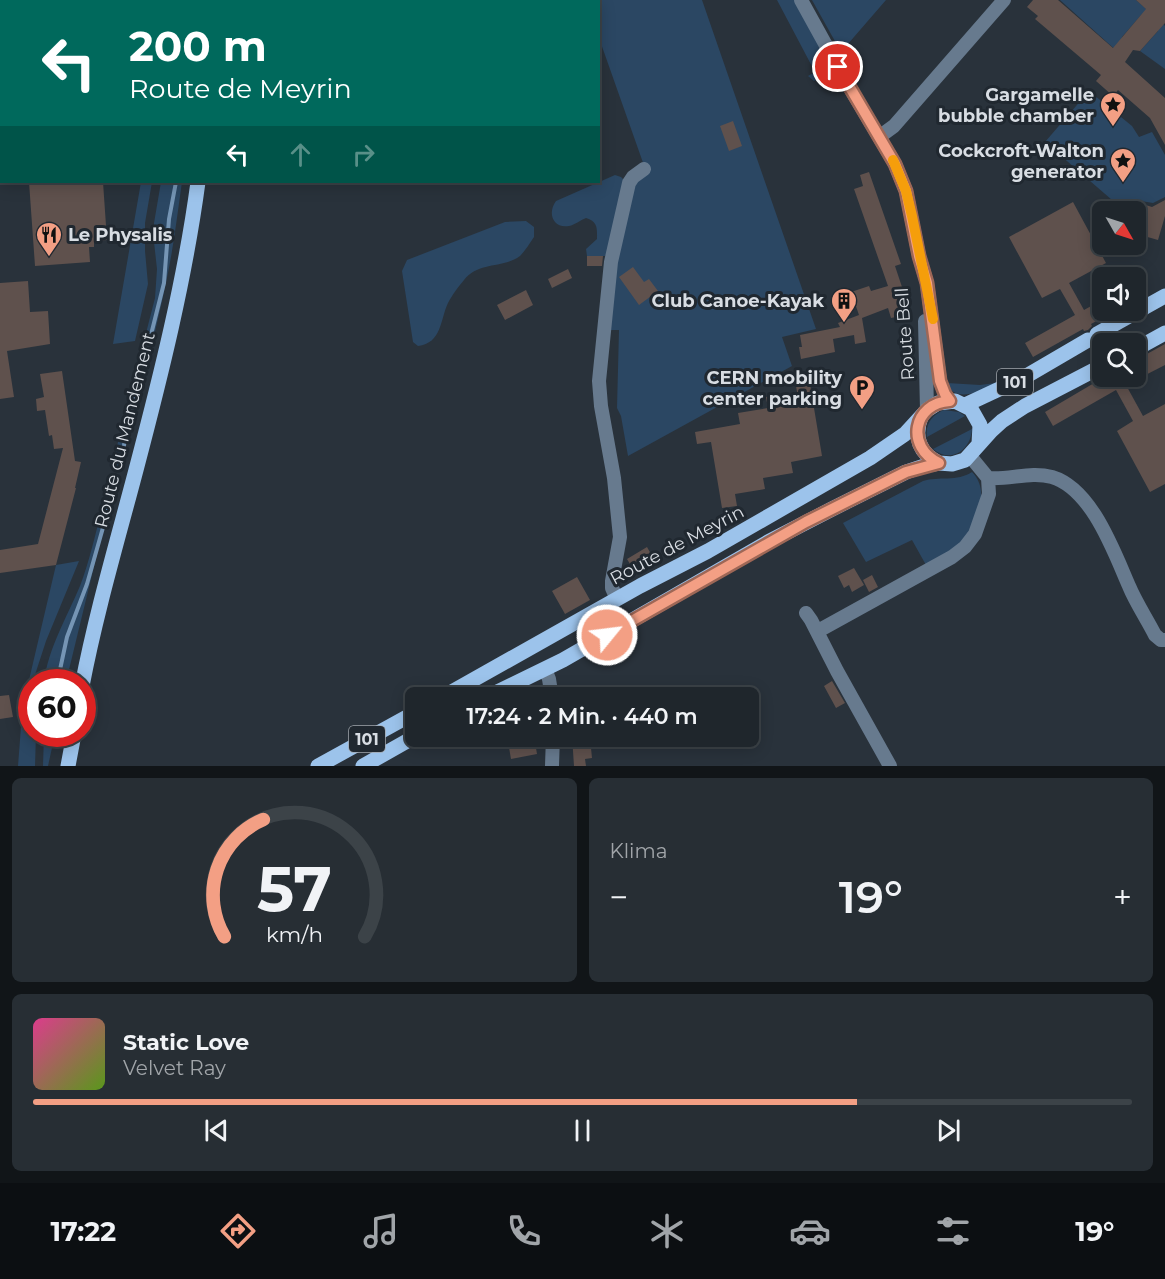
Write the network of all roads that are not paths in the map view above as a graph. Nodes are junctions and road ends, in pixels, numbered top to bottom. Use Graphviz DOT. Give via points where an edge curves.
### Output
graph roads {
  1 [pos="801,0"];
  2 [pos="1004,0"];
  3 [pos="879,136"];
  4 [pos="645,169"];
  5 [pos="198,183"];
  6 [pos="919,256"];
  7 [pos="1165,296"];
  8 [pos="1165,333"];
  9 [pos="1146,343"];
  10 [pos="1092,371"];
  11 [pos="957,403"];
  12 [pos="925,412"];
  13 [pos="974,450"];
  14 [pos="939,463"];
  15 [pos="988,478"];
  16 [pos="617,599"];
  17 [pos="806,613"];
  18 [pos="818,631"];
  19 [pos="1165,640"];
  20 [pos="86,669"];
  21 [pos="545,669"];
  22 [pos="461,687"];
  23 [pos="508,687"];
  24 [pos="550,687"];
  25 [pos="405,718"];
  26 [pos="405,742"];
  27 [pos="72,747"];
  28 [pos="553,747"];
  29 [pos="69,765"];
  30 [pos="318,766"];
  31 [pos="363,766"];
  32 [pos="552,766"];
  33 [pos="890,766"];
  1 -- 3 [label="street, Route Bell"];
  2 -- 3 [label="street" via="894,126"];
  3 -- 6 [label="street, Route Bell" via="906,191"];
  4 -- 16 [label="street" via="629,183 614,250 599,381 620,537 612,581"];
  5 -- 20 [label="main road, Route du Mandement" via="174,317"];
  6 -- 11 [label="street, Route Bell" via="932,308 940,381 945,394"];
  6 -- 12 [label="street, Route Bell" via="926,341"];
  7 -- 11 [label="main road, Route de Meyrin / 101" via="1023,378"];
  8 -- 9 [label="main road"];
  10 -- 13 [label="main road, 101" via="1002,421"];
  11 -- 12 [label="main road, Route de Meyrin / 101" via="938,403"];
  11 -- 13 [label="main road" via="978,420 981,432"];
  12 -- 14 [label="main road" via="918,426 920,444"];
  12 -- 16 [label="main road, Route de Meyrin / 101" via="905,434 870,458"];
  13 -- 14 [label="main road" via="959,463"];
  13 -- 15 [label="street"];
  14 -- 21 [label="main road" via="906,472 806,522"];
  15 -- 18 [label="street" via="988,494 979,525 960,552"];
  15 -- 19 [label="street" via="1041,474 1058,479 1078,493 1125,573 1155,635"];
  16 -- 22 [label="main road, Route de Meyrin / 101"];
  17 -- 18 [label="street"];
  18 -- 33 [label="street"];
  21 -- 23 [label="main road"];
  21 -- 24 [label="street"];
  25 -- 30 [label="main road, 101"];
  26 -- 31 [label="main road, 101"];
  27 -- 29 [label="main road"];
  28 -- 32 [label="street"];
}
